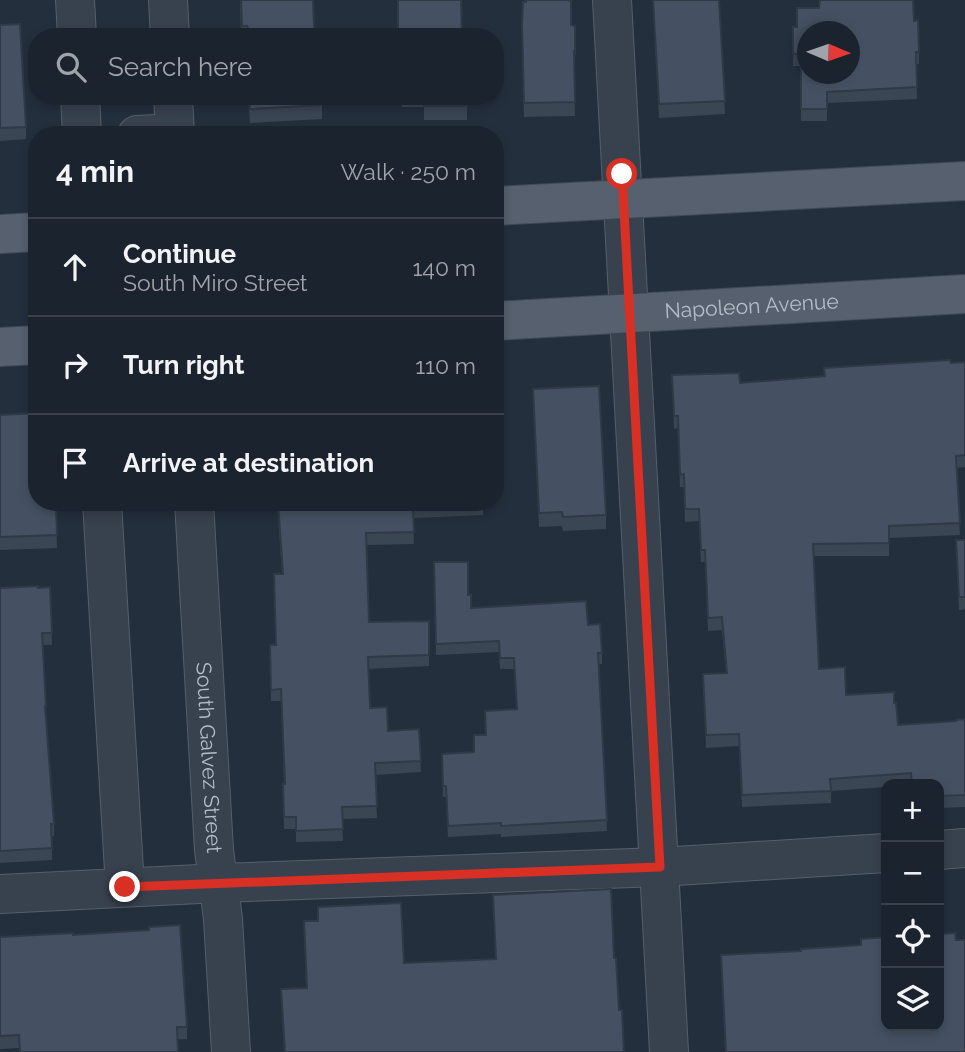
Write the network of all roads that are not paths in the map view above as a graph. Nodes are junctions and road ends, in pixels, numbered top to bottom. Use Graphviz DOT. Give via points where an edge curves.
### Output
graph roads {
  1 [pos="75,0"];
  2 [pos="168,0"];
  3 [pos="612,0"];
  4 [pos="77,28"];
  5 [pos="170,28"];
  6 [pos="80,105"];
  7 [pos="82,126"];
  8 [pos="965,181"];
  9 [pos="623,200"];
  10 [pos="504,206"];
  11 [pos="28,232"];
  12 [pos="0,233"];
  13 [pos="965,294"];
  14 [pos="630,313"];
  15 [pos="504,320"];
  16 [pos="28,345"];
  17 [pos="0,347"];
  18 [pos="103,511"];
  19 [pos="195,511"];
  20 [pos="965,848"];
  21 [pos="944,850"];
  22 [pos="881,853"];
  23 [pos="660,867"];
  24 [pos="219,883"];
  25 [pos="125,887"];
  26 [pos="0,894"];
  27 [pos="231,1052"];
  28 [pos="669,1052"];
  1 -- 4 [label="street"];
  2 -- 5 [label="street"];
  3 -- 9 [label="street"];
  6 -- 7 [label="street"];
  8 -- 9 [label="main road"];
  9 -- 10 [label="main road"];
  9 -- 14 [label="street"];
  11 -- 12 [label="main road"];
  13 -- 14 [label="main road, Napoleon Avenue"];
  14 -- 15 [label="main road, Napoleon Avenue"];
  14 -- 23 [label="street"];
  16 -- 17 [label="main road"];
  18 -- 25 [label="street"];
  19 -- 24 [label="street, South Galvez Street"];
  20 -- 21 [label="street"];
  22 -- 23 [label="street"];
  23 -- 24 [label="street"];
  23 -- 28 [label="street"];
  24 -- 25 [label="street"];
  24 -- 27 [label="street, South Galvez Street"];
  25 -- 26 [label="street"];
}
